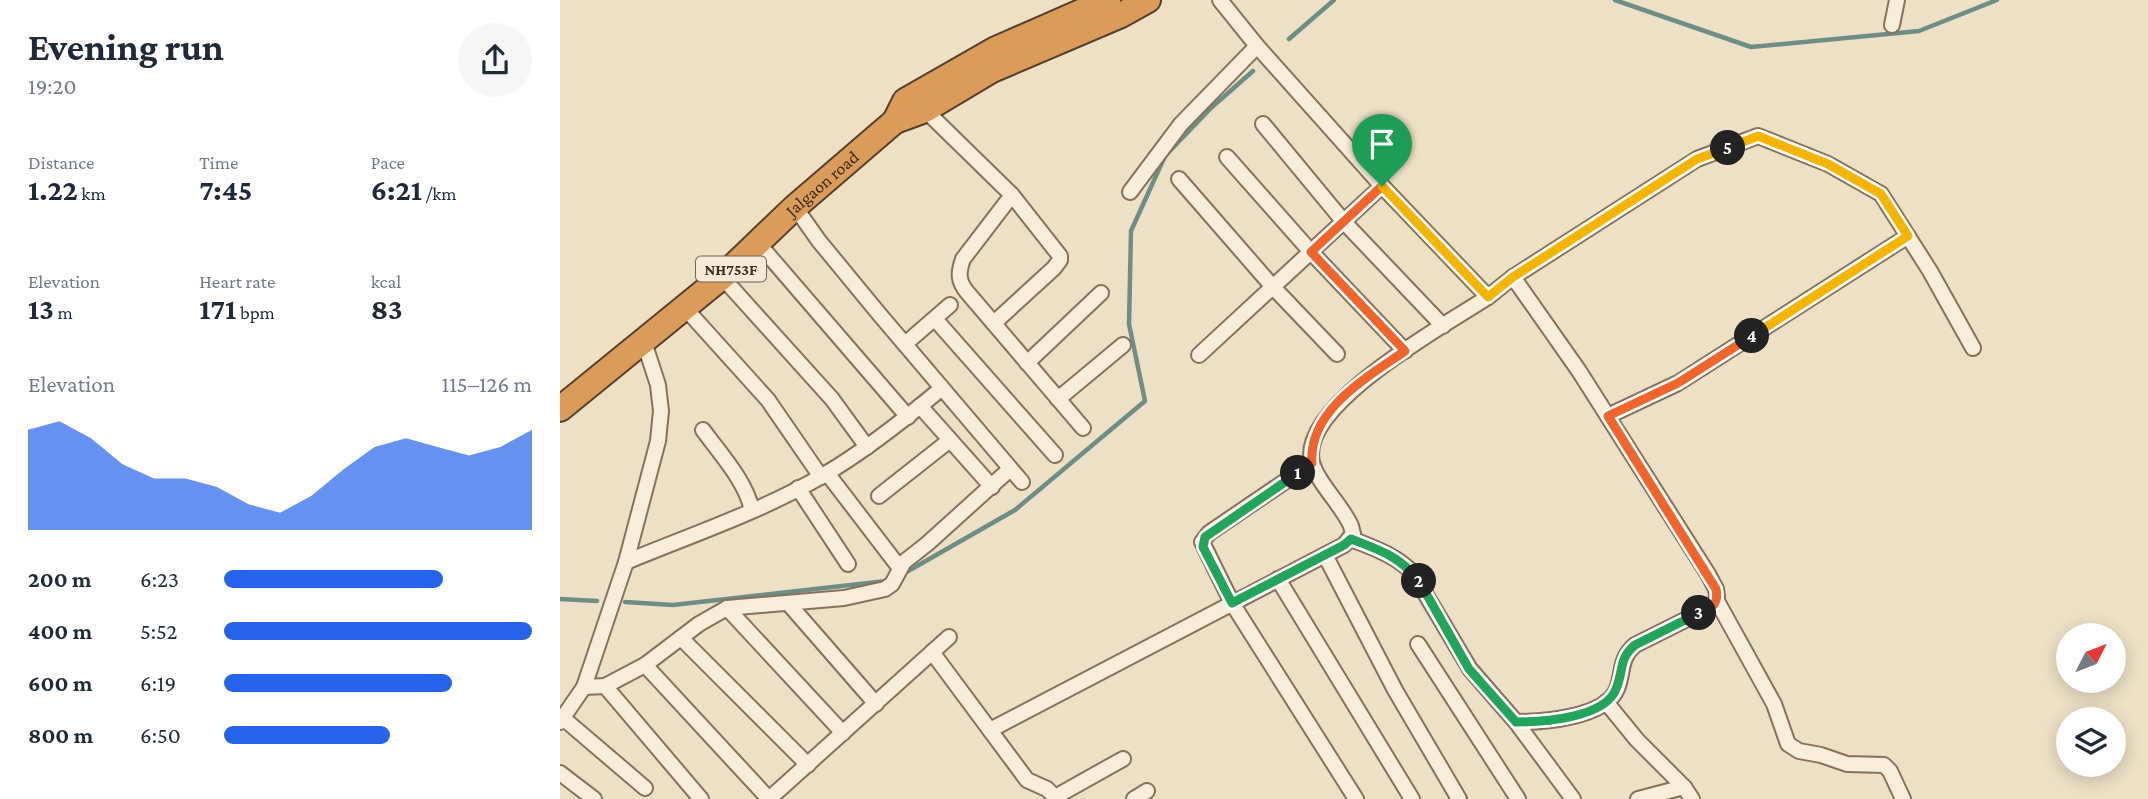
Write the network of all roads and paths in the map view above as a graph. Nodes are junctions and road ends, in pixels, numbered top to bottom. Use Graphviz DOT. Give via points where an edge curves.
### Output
graph roads {
  1 [pos="1148,0"];
  2 [pos="1220,0"];
  3 [pos="1897,0"];
  4 [pos="1110,4"];
  5 [pos="1892,25"];
  6 [pos="1257,46"];
  7 [pos="925,110"];
  8 [pos="895,121"];
  9 [pos="1263,124"];
  10 [pos="1227,157"];
  11 [pos="1179,179"];
  12 [pos="1382,186"];
  13 [pos="1129,192"];
  14 [pos="1012,195"];
  15 [pos="795,207"];
  16 [pos="1344,222"];
  17 [pos="1908,236"];
  18 [pos="758,243"];
  19 [pos="1311,252"];
  20 [pos="722,277"];
  21 [pos="1513,277"];
  22 [pos="1273,287"];
  23 [pos="1101,293"];
  24 [pos="1488,297"];
  25 [pos="950,305"];
  26 [pos="685,308"];
  27 [pos="935,319"];
  28 [pos="994,323"];
  29 [pos="1443,326"];
  30 [pos="645,342"];
  31 [pos="905,344"];
  32 [pos="1123,345"];
  33 [pos="1973,348"];
  34 [pos="1405,351"];
  35 [pos="1337,354"];
  36 [pos="1199,355"];
  37 [pos="1027,363"];
  38 [pos="942,388"];
  39 [pos="1058,399"];
  40 [pos="920,406"];
  41 [pos="560,409"];
  42 [pos="1608,416"];
  43 [pos="908,417"];
  44 [pos="1083,428"];
  45 [pos="703,430"];
  46 [pos="950,440"];
  47 [pos="867,447"];
  48 [pos="1055,455"];
  49 [pos="1312,463"];
  50 [pos="1010,469"];
  51 [pos="824,475"];
  52 [pos="1022,482"];
  53 [pos="992,487"];
  54 [pos="798,488"];
  55 [pos="879,496"];
  56 [pos="752,510"];
  57 [pos="1351,539"];
  58 [pos="1325,555"];
  59 [pos="626,562"];
  60 [pos="848,564"];
  61 [pos="899,567"];
  62 [pos="1278,579"];
  63 [pos="1717,601"];
  64 [pos="789,603"];
  65 [pos="1232,603"];
  66 [pos="727,608"];
  67 [pos="949,637"];
  68 [pos="681,638"];
  69 [pos="1418,644"];
  70 [pos="932,652"];
  71 [pos="645,665"];
  72 [pos="605,686"];
  73 [pos="584,687"];
  74 [pos="1606,702"];
  75 [pos="876,704"];
  76 [pos="562,720"];
  77 [pos="1516,722"];
  78 [pos="990,730"];
  79 [pos="843,733"];
  80 [pos="1123,759"];
  81 [pos="808,765"];
  82 [pos="560,773"];
  83 [pos="645,788"];
  84 [pos="1147,791"];
  85 [pos="1688,793"];
  86 [pos="1056,798"];
  87 [pos="594,799"];
  88 [pos="701,799"];
  89 [pos="769,799"];
  90 [pos="1134,799"];
  91 [pos="1356,799"];
  92 [pos="1412,799"];
  93 [pos="1459,799"];
  94 [pos="1518,799"];
  95 [pos="1573,799"];
  96 [pos="1639,799"];
  97 [pos="1903,799"];
  1 -- 4 [label="highway, NH753F"];
  2 -- 6 [label="street"];
  3 -- 5 [label="street"];
  4 -- 7 [label="highway, NH753F"];
  4 -- 8 [label="highway, Jalgaon road / NH753F" via="996,49 905,101"];
  6 -- 12 [label="street"];
  6 -- 13 [label="street" via="1181,124"];
  7 -- 8 [label="highway, NH753F"];
  7 -- 14 [label="street"];
  8 -- 15 [label="highway, Jalgaon road / NH753F"];
  9 -- 16 [label="street"];
  10 -- 19 [label="street"];
  11 -- 22 [label="street"];
  12 -- 16 [label="street"];
  12 -- 24 [label="street"];
  14 -- 28 [label="street" via="958,270 963,286"];
  14 -- 28 [label="street" via="1059,252 1060,260"];
  15 -- 18 [label="highway, Jalgaon road / NH753F"];
  15 -- 31 [label="street"];
  16 -- 19 [label="street"];
  16 -- 29 [label="street"];
  17 -- 21 [label="street" via="1881,194 1828,164 1758,136 1697,159"];
  17 -- 33 [label="street"];
  17 -- 42 [label="street" via="1678,383"];
  18 -- 20 [label="highway, Jalgaon road / NH753F"];
  18 -- 43 [label="street"];
  19 -- 22 [label="street"];
  19 -- 34 [label="street"];
  20 -- 26 [label="highway, Jalgaon road / NH753F"];
  20 -- 47 [label="street" via="832,399"];
  21 -- 24 [label="street"];
  21 -- 42 [label="street"];
  22 -- 35 [label="street"];
  22 -- 36 [label="street"];
  23 -- 37 [label="street"];
  24 -- 29 [label="street"];
  25 -- 27 [label="street"];
  26 -- 30 [label="highway, Jalgaon road / NH753F"];
  26 -- 51 [label="street" via="768,400"];
  27 -- 31 [label="street"];
  27 -- 48 [label="street"];
  28 -- 37 [label="street"];
  29 -- 34 [label="street"];
  30 -- 41 [label="highway, Jalgaon road / NH753F"];
  30 -- 59 [label="street" via="658,385 660,427"];
  31 -- 38 [label="street"];
  32 -- 39 [label="street"];
  34 -- 49 [label="street" via="1352,389 1331,411 1315,439"];
  37 -- 39 [label="street"];
  38 -- 40 [label="street"];
  38 -- 50 [label="street"];
  39 -- 44 [label="street"];
  40 -- 43 [label="street"];
  40 -- 46 [label="street"];
  42 -- 63 [label="street" via="1708,574"];
  43 -- 47 [label="street"];
  45 -- 56 [label="street" via="741,483"];
  46 -- 53 [label="street"];
  46 -- 55 [label="street"];
  47 -- 51 [label="street"];
  49 -- 57 [label="street" via="1349,520"];
  49 -- 65 [label="street" via="1205,537 1203,547"];
  50 -- 52 [label="street"];
  50 -- 53 [label="street"];
  51 -- 54 [label="street"];
  51 -- 61 [label="street"];
  53 -- 61 [label="street"];
  54 -- 56 [label="street"];
  54 -- 60 [label="street"];
  56 -- 59 [label="street"];
  57 -- 58 [label="street"];
  57 -- 77 [label="street" via="1402,561 1413,573 1469,669"];
  58 -- 62 [label="street"];
  58 -- 93 [label="street" via="1395,690"];
  59 -- 73 [label="street"];
  61 -- 64 [label="street" via="892,584 876,592"];
  62 -- 65 [label="street"];
  62 -- 92 [label="street"];
  63 -- 74 [label="street" via="1628,651 1617,688"];
  63 -- 97 [label="street" via="1774,704 1788,744 1847,764 1884,765"];
  64 -- 66 [label="street"];
  64 -- 75 [label="street"];
  65 -- 78 [label="street"];
  65 -- 91 [label="street"];
  66 -- 68 [label="street"];
  66 -- 79 [label="street"];
  67 -- 70 [label="street"];
  68 -- 71 [label="street"];
  68 -- 81 [label="street"];
  69 -- 94 [label="street"];
  70 -- 75 [label="street"];
  70 -- 78 [label="street"];
  71 -- 72 [label="street"];
  71 -- 89 [label="street"];
  72 -- 73 [label="street"];
  72 -- 88 [label="street"];
  73 -- 76 [label="street"];
  74 -- 77 [label="street" via="1541,722"];
  74 -- 85 [label="street"];
  75 -- 79 [label="street"];
  76 -- 83 [label="street"];
  77 -- 95 [label="street"];
  78 -- 86 [label="street" via="1027,780"];
  79 -- 81 [label="street"];
  80 -- 86 [label="street"];
  81 -- 89 [label="street"];
  82 -- 87 [label="street"];
  84 -- 90 [label="street"];
  85 -- 96 [label="street"];
}
